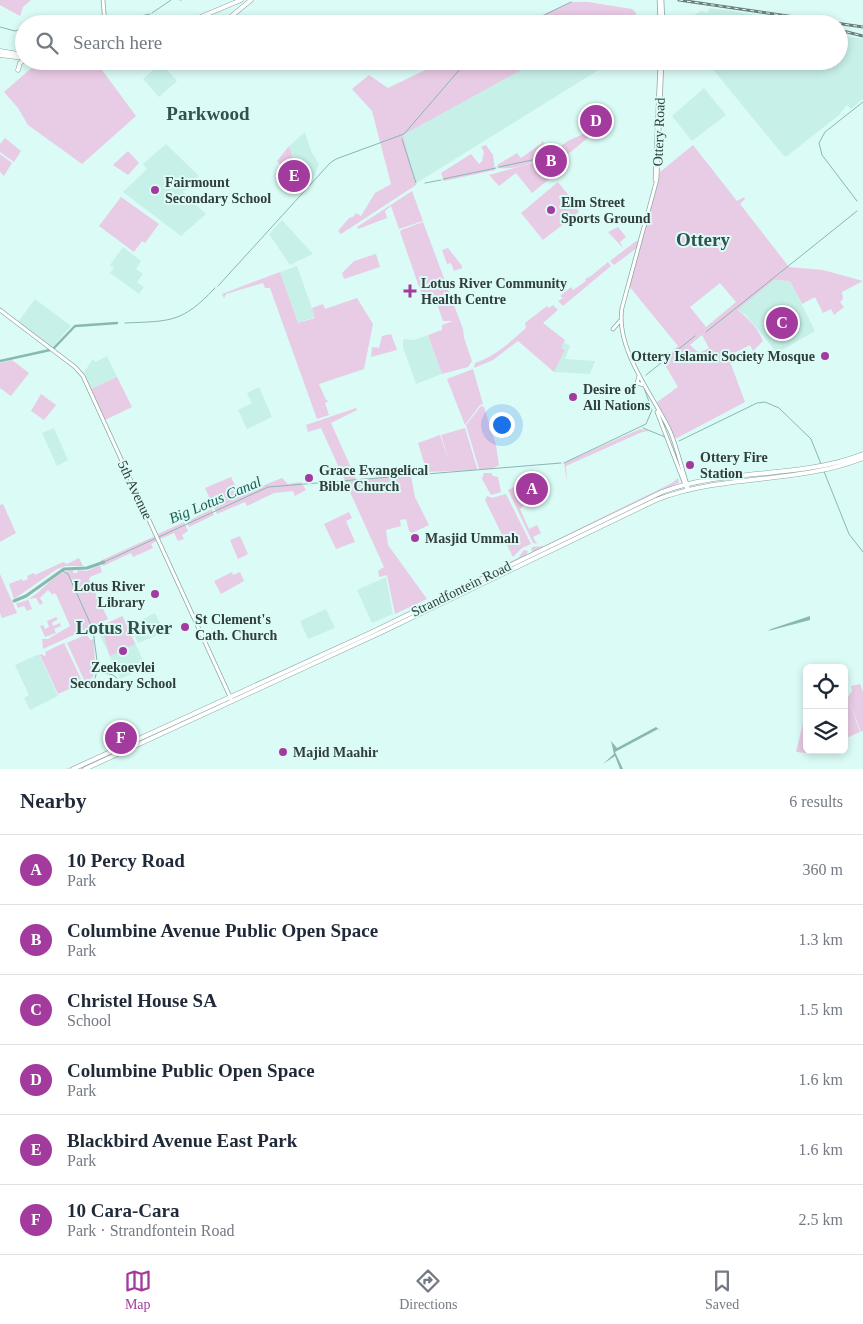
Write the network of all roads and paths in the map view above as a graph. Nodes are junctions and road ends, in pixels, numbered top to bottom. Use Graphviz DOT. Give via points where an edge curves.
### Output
graph roads {
  1 [pos="103,0"];
  2 [pos="241,0"];
  3 [pos="251,0"];
  4 [pos="661,0"];
  5 [pos="104,15"];
  6 [pos="205,15"];
  7 [pos="233,15"];
  8 [pos="661,15"];
  9 [pos="0,51"];
  10 [pos="15,55"];
  11 [pos="0,56"];
  12 [pos="15,57"];
  13 [pos="661,70"];
  14 [pos="0,310"];
  15 [pos="621,319"];
  16 [pos="612,329"];
  17 [pos="637,368"];
  18 [pos="646,387"];
  19 [pos="650,395"];
  20 [pos="654,418"];
  21 [pos="661,420"];
  22 [pos="863,454"];
  23 [pos="863,458"];
  24 [pos="826,466"];
  25 [pos="820,467"];
  26 [pos="685,485"];
  27 [pos="688,490"];
  28 [pos="478,585"];
  29 [pos="459,589"];
  30 [pos="340,651"];
  31 [pos="318,655"];
  32 [pos="285,667"];
  33 [pos="281,674"];
  34 [pos="231,699"];
  35 [pos="73,769"];
  36 [pos="85,769"];
  1 -- 5 [label="main road"];
  2 -- 6 [label="main road"];
  3 -- 7 [label="main road"];
  4 -- 8 [label="main road"];
  9 -- 10 [label="main road"];
  11 -- 12 [label="main road"];
  13 -- 15 [label="main road, Ottery Road" via="652,202"];
  14 -- 34 [label="main road, 5th Avenue" via="77,369 85,379"];
  15 -- 16 [label="main road"];
  15 -- 17 [label="main road, Ottery Road" via="625,345"];
  17 -- 18 [label="main road"];
  17 -- 18 [label="main road" via="640,378 637,383"];
  18 -- 19 [label="main road"];
  19 -- 21 [label="main road"];
  19 -- 26 [label="main road" via="672,438"];
  20 -- 21 [label="main road"];
  21 -- 26 [label="main road"];
  22 -- 24 [label="main road, Strandfontein Road"];
  23 -- 24 [label="main road, Strandfontein Road"];
  24 -- 25 [label="main road, Strandfontein Road"];
  25 -- 26 [label="main road, Strandfontein Road"];
  25 -- 27 [label="main road, Strandfontein Road"];
  26 -- 27 [label="main road"];
  26 -- 29 [label="main road, Strandfontein Road" via="656,494"];
  27 -- 28 [label="main road, Strandfontein Road" via="649,503"];
  28 -- 29 [label="main road"];
  28 -- 30 [label="main road, Strandfontein Road"];
  29 -- 31 [label="main road, Strandfontein Road"];
  30 -- 31 [label="main road"];
  30 -- 34 [label="main road, Strandfontein Road"];
  31 -- 33 [label="main road, Strandfontein Road"];
  32 -- 33 [label="main road"];
  33 -- 34 [label="main road, Strandfontein Road"];
  34 -- 35 [label="main road, Strandfontein Road"];
  34 -- 36 [label="main road, Strandfontein Road"];
}
